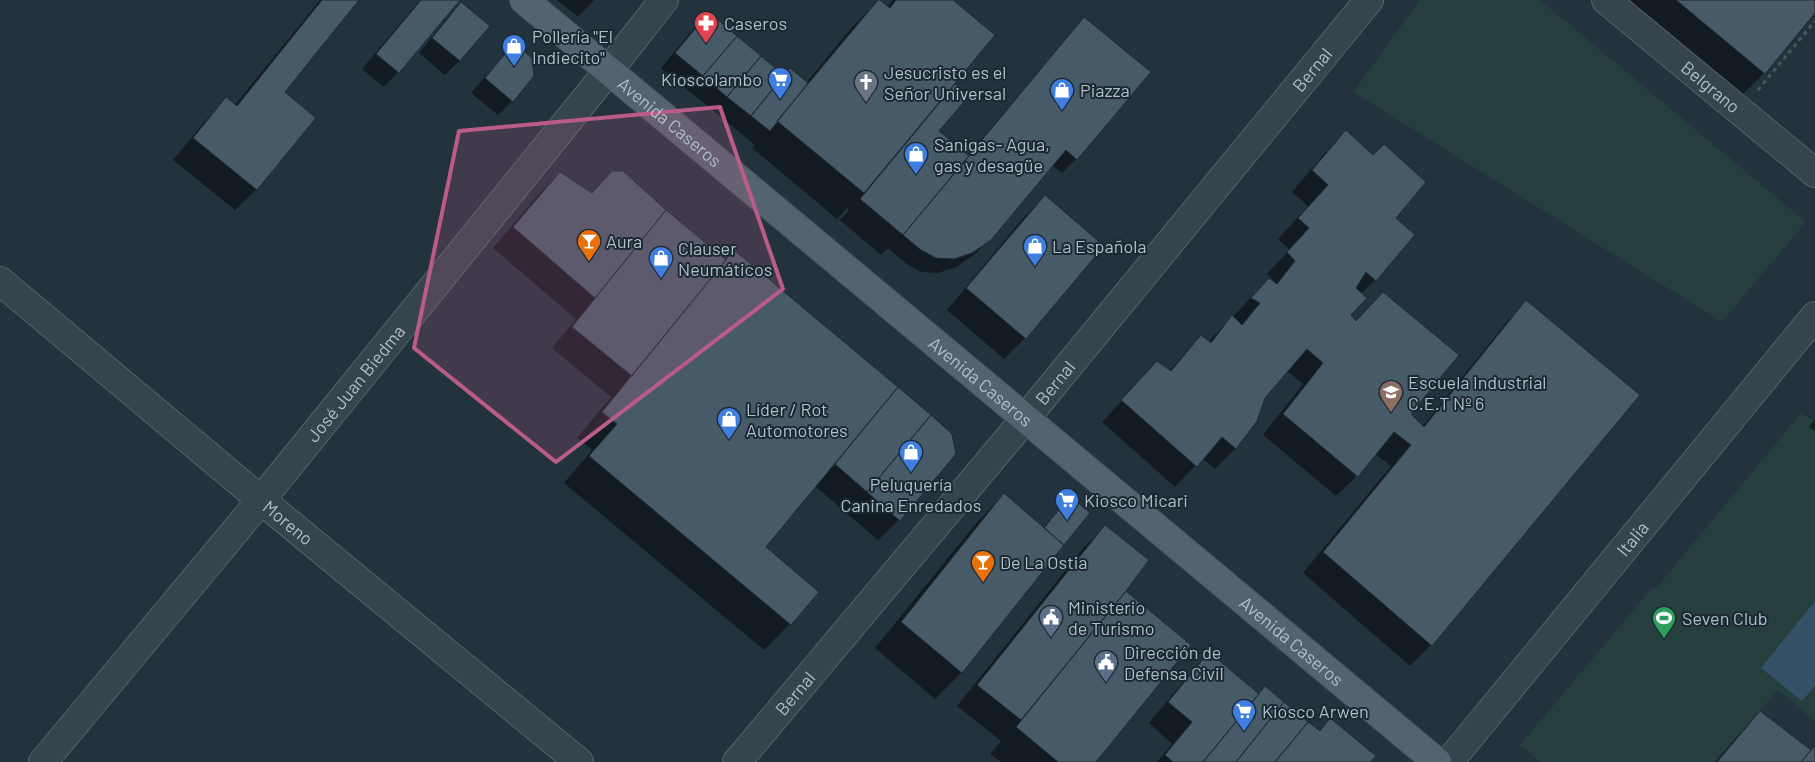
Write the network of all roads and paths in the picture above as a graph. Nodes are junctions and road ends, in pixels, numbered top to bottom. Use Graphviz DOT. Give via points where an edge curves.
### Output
graph roads {
  1 [pos="524,0"];
  2 [pos="664,0"];
  3 [pos="1369,0"];
  4 [pos="1606,0"];
  5 [pos="1815,21"];
  6 [pos="609,70"];
  7 [pos="1740,111"];
  8 [pos="1815,173"];
  9 [pos="0,281"];
  10 [pos="1815,316"];
  11 [pos="1025,419"];
  12 [pos="261,500"];
  13 [pos="43,762"];
  14 [pos="579,762"];
  15 [pos="737,762"];
  16 [pos="1437,762"];
  17 [pos="1449,762"];
  1 -- 6 [label="main road, Avenida Caseros"];
  2 -- 6 [label="street, José Juan Biedma"];
  3 -- 11 [label="street, Bernal"];
  4 -- 7 [label="street, Belgrano"];
  5 -- 7 [label="path"];
  6 -- 11 [label="main road, Avenida Caseros"];
  6 -- 12 [label="street, José Juan Biedma"];
  7 -- 8 [label="street, Belgrano"];
  9 -- 12 [label="street, Moreno"];
  10 -- 17 [label="street, Italia"];
  11 -- 15 [label="street, Bernal"];
  11 -- 16 [label="main road, Avenida Caseros"];
  12 -- 13 [label="street, José Juan Biedma"];
  12 -- 14 [label="street, Moreno"];
}
